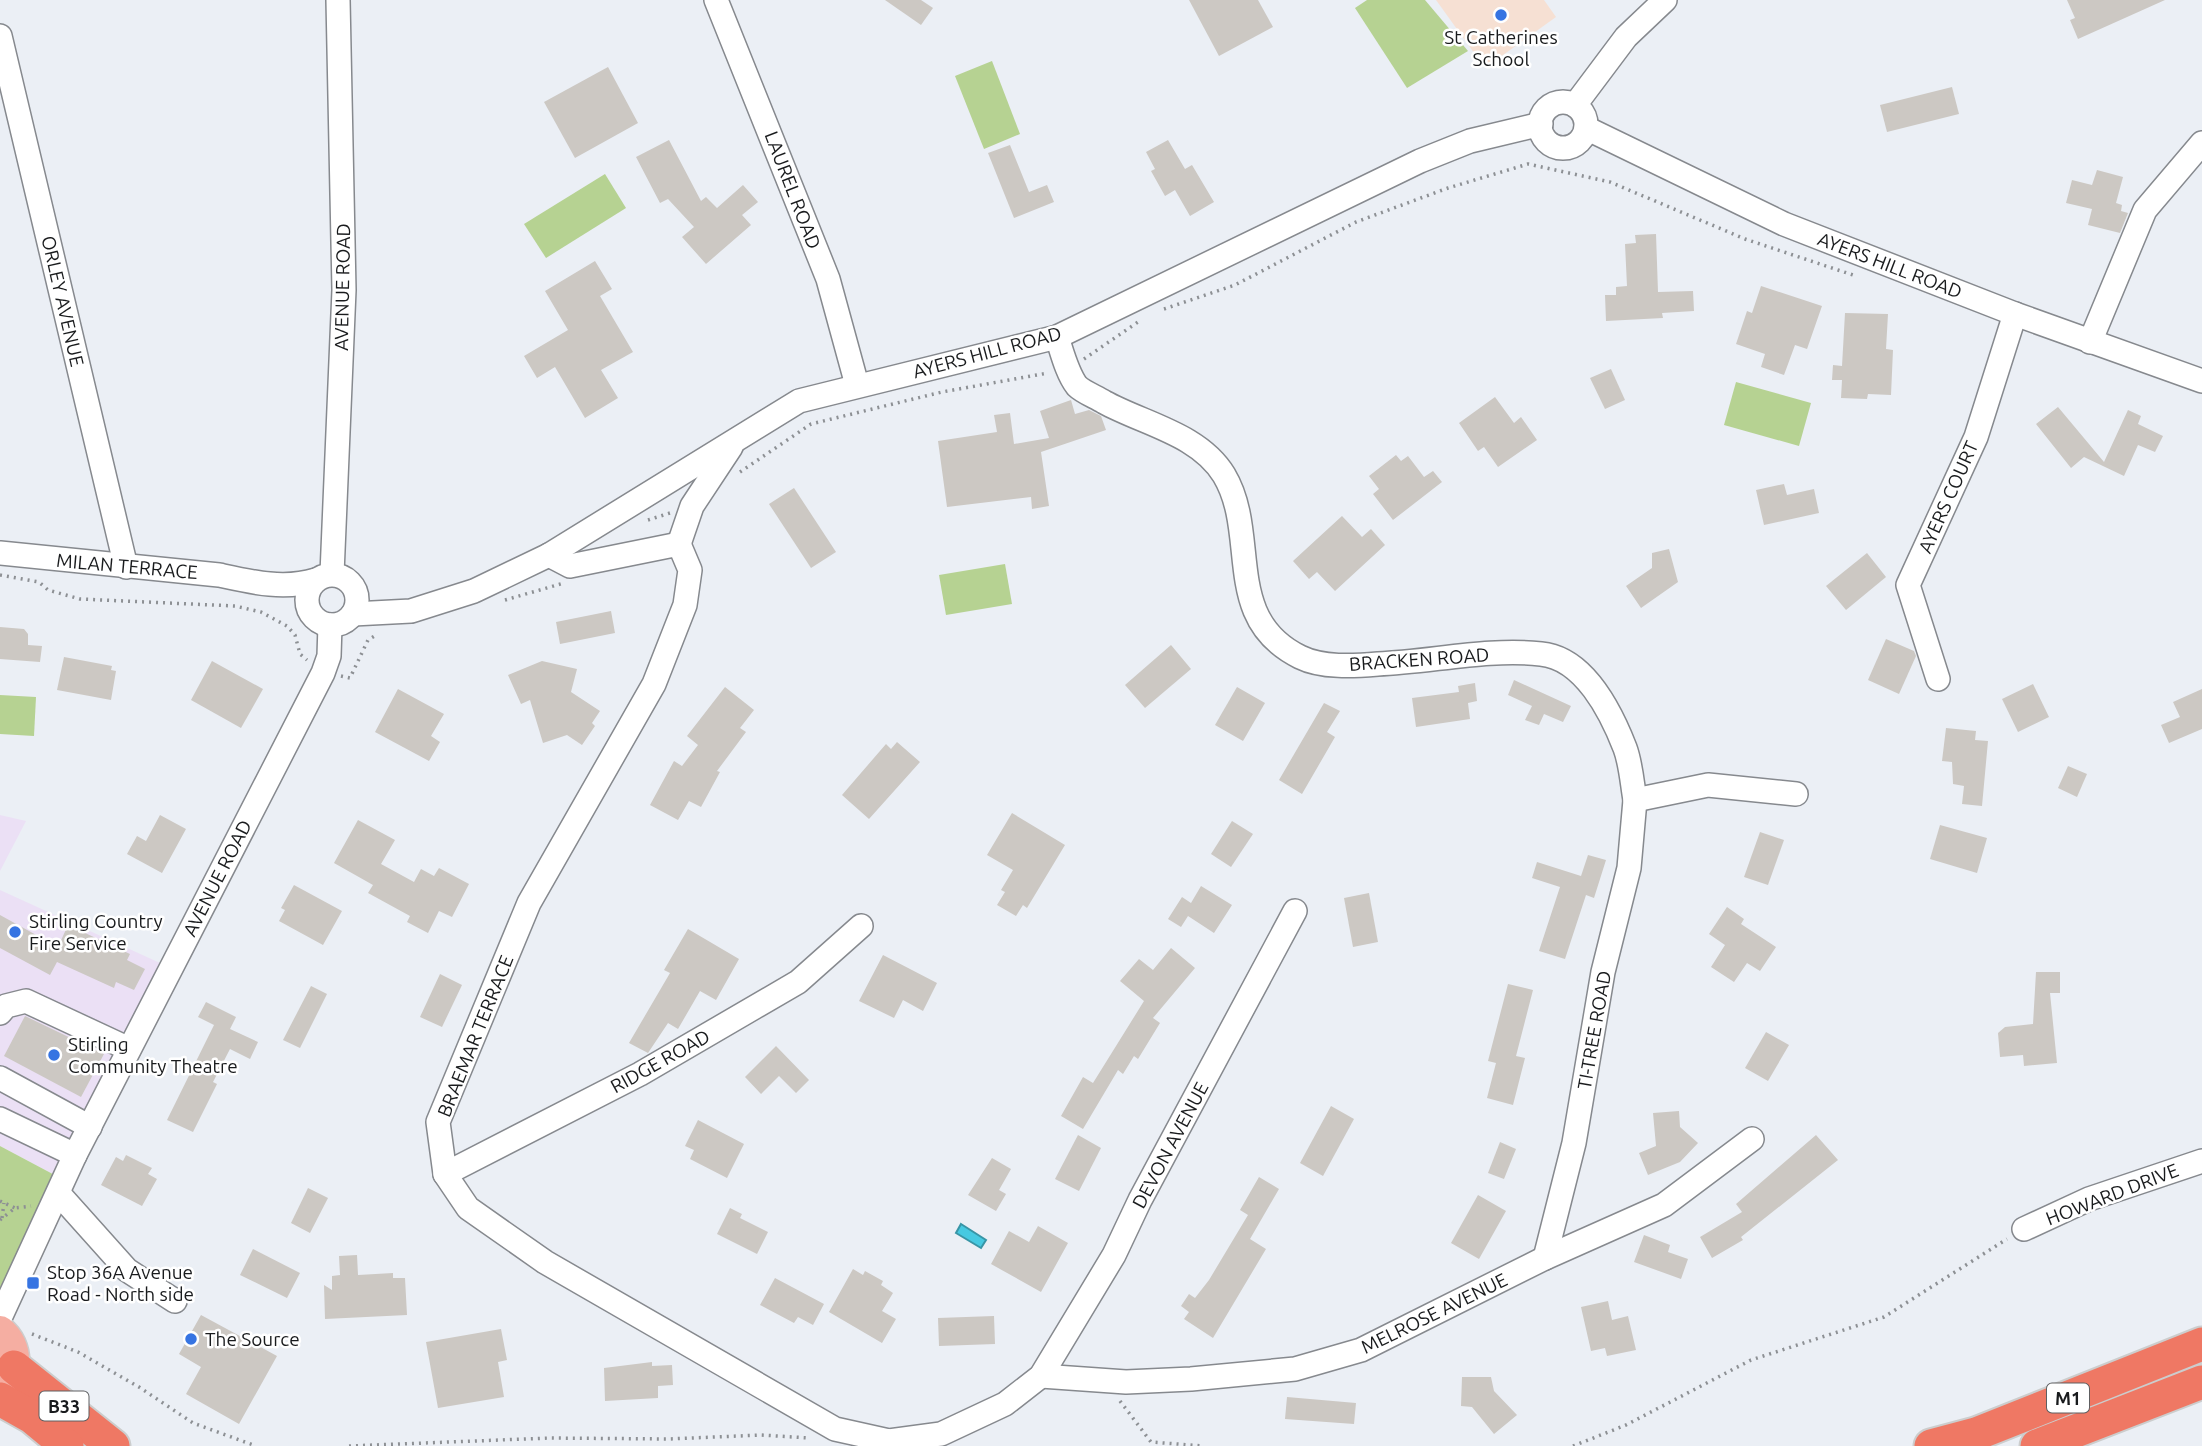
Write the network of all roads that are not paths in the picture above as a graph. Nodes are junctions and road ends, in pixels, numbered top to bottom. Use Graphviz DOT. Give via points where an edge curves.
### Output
graph roads {
  1 [pos="338,0"];
  2 [pos="716,0"];
  3 [pos="1665,0"];
  4 [pos="0,36"];
  5 [pos="1575,105"];
  6 [pos="1541,124"];
  7 [pos="1586,128"];
  8 [pos="2202,143"];
  9 [pos="2015,314"];
  10 [pos="1057,337"];
  11 [pos="2090,342"];
  12 [pos="2202,382"];
  13 [pos="857,385"];
  14 [pos="737,439"];
  15 [pos="679,544"];
  16 [pos="0,553"];
  17 [pos="549,555"];
  18 [pos="126,567"];
  19 [pos="324,577"];
  20 [pos="254,583"];
  21 [pos="354,587"];
  22 [pos="445,601"];
  23 [pos="310,612"];
  24 [pos="353,614"];
  25 [pos="330,625"];
  26 [pos="1938,679"];
  27 [pos="1796,794"];
  28 [pos="1635,800"];
  29 [pos="1295,911"];
  30 [pos="860,926"];
  31 [pos="1,1012"];
  32 [pos="129,1049"];
  33 [pos="0,1078"];
  34 [pos="0,1119"];
  35 [pos="90,1127"];
  36 [pos="1752,1139"];
  37 [pos="75,1155"];
  38 [pos="2202,1161"];
  39 [pos="445,1174"];
  40 [pos="59,1194"];
  41 [pos="2024,1229"];
  42 [pos="1545,1258"];
  43 [pos="174,1301"];
  44 [pos="0,1321"];
  45 [pos="2202,1344"];
  46 [pos="1041,1376"];
  47 [pos="7,1379"];
  48 [pos="2202,1382"];
  49 [pos="0,1399"];
  50 [pos="67,1446"];
  51 [pos="113,1446"];
  52 [pos="1931,1446"];
  53 [pos="2037,1446"];
  1 -- 19 [label="street, AVENUE ROAD" via="344,290"];
  2 -- 13 [label="street, LAUREL ROAD" via="828,279"];
  3 -- 5 [label="street" via="1626,37"];
  4 -- 18 [label="street, ORLEY AVENUE"];
  5 -- 6 [label="street" via="1553,105"];
  5 -- 7 [label="street" via="1584,115"];
  6 -- 7 [label="street" via="1545,138 1558,147 1572,145"];
  6 -- 10 [label="street, AYERS HILL ROAD" via="1470,141 1420,162"];
  7 -- 9 [label="street, AYERS HILL ROAD" via="1784,224"];
  8 -- 11 [label="street" via="2145,210"];
  9 -- 11 [label="street, AYERS HILL ROAD"];
  9 -- 26 [label="street, AYERS COURT" via="1976,436 1908,585"];
  10 -- 13 [label="street, AYERS HILL ROAD"];
  10 -- 28 [label="street, BRACKEN ROAD" via="1078,387 1130,416 1191,441 1224,475 1242,527 1243,570 1264,629 1300,657 1346,666 1544,654 1577,669 1605,707 1626,750"];
  11 -- 12 [label="street, AYERS HILL ROAD"];
  13 -- 14 [label="street, AYERS HILL ROAD" via="799,401"];
  14 -- 15 [label="street" via="692,506"];
  14 -- 17 [label="street, AYERS HILL ROAD"];
  15 -- 17 [label="street" via="570,566"];
  15 -- 39 [label="street, BRAEMAR TERRACE" via="690,570 685,605 654,684 529,903 438,1122"];
  16 -- 18 [label="street, MILAN TERRACE"];
  17 -- 22 [label="street, AYERS HILL ROAD"];
  18 -- 20 [label="street, MILAN TERRACE" via="219,575"];
  19 -- 20 [label="street, MILAN TERRACE" via="296,585"];
  19 -- 21 [label="street" via="348,580"];
  19 -- 23 [label="street" via="307,595"];
  20 -- 23 [label="street, MILAN TERRACE"];
  21 -- 22 [label="street, AYERS HILL ROAD" via="384,598"];
  21 -- 24 [label="street"];
  22 -- 24 [label="street, AYERS HILL ROAD" via="411,611"];
  23 -- 25 [label="street"];
  24 -- 25 [label="street"];
  25 -- 32 [label="street, AVENUE ROAD" via="323,673"];
  27 -- 28 [label="street" via="1708,785"];
  28 -- 42 [label="street, TI-TREE ROAD" via="1629,868 1603,972 1574,1143"];
  29 -- 46 [label="street, DEVON AVENUE" via="1114,1255"];
  30 -- 39 [label="street, RIDGE ROAD" via="798,982 640,1074"];
  31 -- 32 [label="street" via="17,1001 26,1001"];
  32 -- 35 [label="street, AVENUE ROAD"];
  33 -- 35 [label="street"];
  34 -- 37 [label="street"];
  35 -- 37 [label="street, AVENUE ROAD"];
  36 -- 42 [label="street, MELROSE AVENUE" via="1664,1205"];
  37 -- 40 [label="street, AVENUE ROAD"];
  38 -- 41 [label="street, HOWARD DRIVE" via="2089,1199"];
  39 -- 46 [label="street, BRAEMAR TERRACE" via="468,1208 545,1262 835,1429 889,1441 941,1434 1005,1404"];
  40 -- 43 [label="street" via="127,1270"];
  40 -- 44 [label="street, AVENUE ROAD"];
  42 -- 46 [label="street, MELROSE AVENUE" via="1361,1350 1296,1369 1126,1382"];
  44 -- 47 [label="main road, B33" via="11,1344"];
  45 -- 52 [label="highway, M1" via="1976,1434"];
  47 -- 51 [label="highway, B33"];
  48 -- 53 [label="highway, M1"];
  49 -- 50 [label="highway, B33" via="32,1417"];
}
